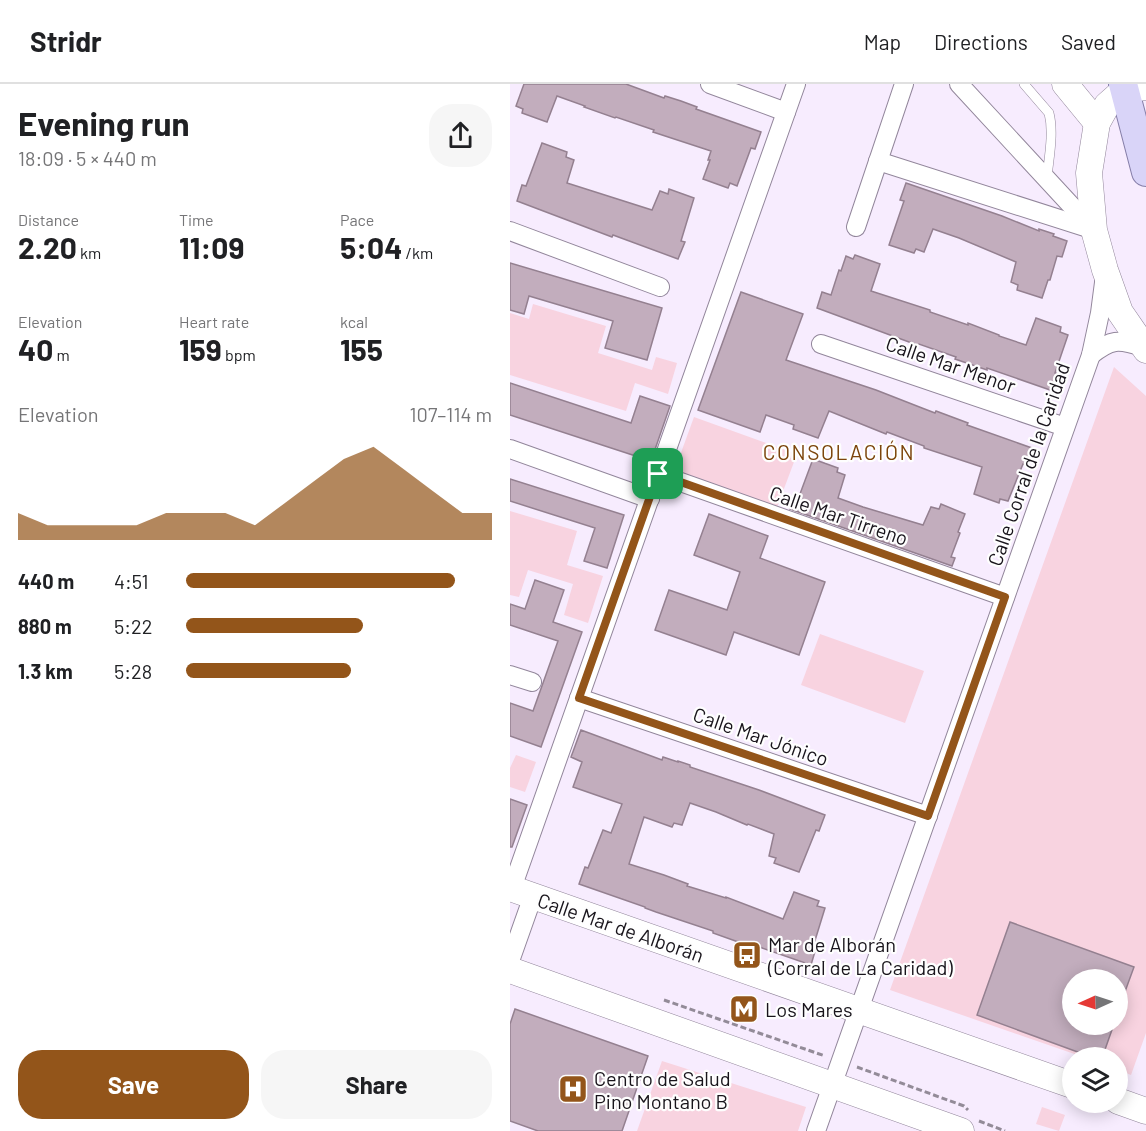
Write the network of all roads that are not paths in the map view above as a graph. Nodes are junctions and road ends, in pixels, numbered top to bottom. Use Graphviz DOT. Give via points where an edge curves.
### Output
graph roads {
  1 [pos="710,84"];
  2 [pos="796,84"];
  3 [pos="904,84"];
  4 [pos="959,84"];
  5 [pos="1024,84"];
  6 [pos="1065,84"];
  7 [pos="1131,87"];
  8 [pos="786,112"];
  9 [pos="1097,123"];
  10 [pos="878,161"];
  11 [pos="1146,172"];
  12 [pos="1047,179"];
  13 [pos="856,227"];
  14 [pos="1094,230"];
  15 [pos="510,231"];
  16 [pos="1105,270"];
  17 [pos="660,287"];
  18 [pos="821,344"];
  19 [pos="1144,349"];
  20 [pos="1090,355"];
  21 [pos="1065,427"];
  22 [pos="510,449"];
  23 [pos="658,474"];
  24 [pos="650,499"];
  25 [pos="1005,597"];
  26 [pos="510,675"];
  27 [pos="532,682"];
  28 [pos="579,698"];
  29 [pos="928,816"];
  30 [pos="518,890"];
  31 [pos="510,961"];
  32 [pos="510,970"];
  33 [pos="859,1010"];
  34 [pos="1062,1081"];
  35 [pos="833,1085"];
  36 [pos="1128,1105"];
  37 [pos="1146,1111"];
  38 [pos="816,1131"];
  39 [pos="961,1131"];
  1 -- 8 [label="street"];
  2 -- 8 [label="street"];
  3 -- 10 [label="street"];
  4 -- 12 [label="street"];
  5 -- 12 [label="lane" via="1049,113"];
  6 -- 9 [label="street"];
  7 -- 9 [label="street" via="1107,105"];
  7 -- 11 [label="main road"];
  8 -- 23 [label="street"];
  9 -- 14 [label="street" via="1089,173"];
  10 -- 13 [label="street"];
  10 -- 14 [label="street"];
  12 -- 14 [label="street"];
  14 -- 16 [label="street"];
  15 -- 17 [label="street"];
  16 -- 19 [label="street" via="1120,312"];
  16 -- 20 [label="street, Calle Corral de la Caridad"];
  18 -- 21 [label="street, Calle Mar Menor"];
  19 -- 20 [label="street, Calle Corral de la Caridad" via="1119,341"];
  20 -- 21 [label="street, Calle Corral de la Caridad"];
  21 -- 25 [label="street, Calle Corral de la Caridad"];
  22 -- 24 [label="street"];
  23 -- 24 [label="street"];
  23 -- 25 [label="street, Calle Mar Tirreno"];
  24 -- 28 [label="street"];
  25 -- 29 [label="street, Calle Corral de la Caridad"];
  26 -- 27 [label="street"];
  28 -- 29 [label="street, Calle Mar Jónico"];
  28 -- 30 [label="street"];
  29 -- 33 [label="street, Calle Corral de la Caridad"];
  30 -- 31 [label="street"];
  30 -- 33 [label="street, Calle Mar de Alborán"];
  32 -- 35 [label="street"];
  33 -- 34 [label="street, Calle Mar de Alborán"];
  33 -- 35 [label="street, Calle Corral de la Caridad"];
  35 -- 38 [label="street, Calle Corral de la Caridad"];
  35 -- 39 [label="street"];
  36 -- 37 [label="street"];
}
